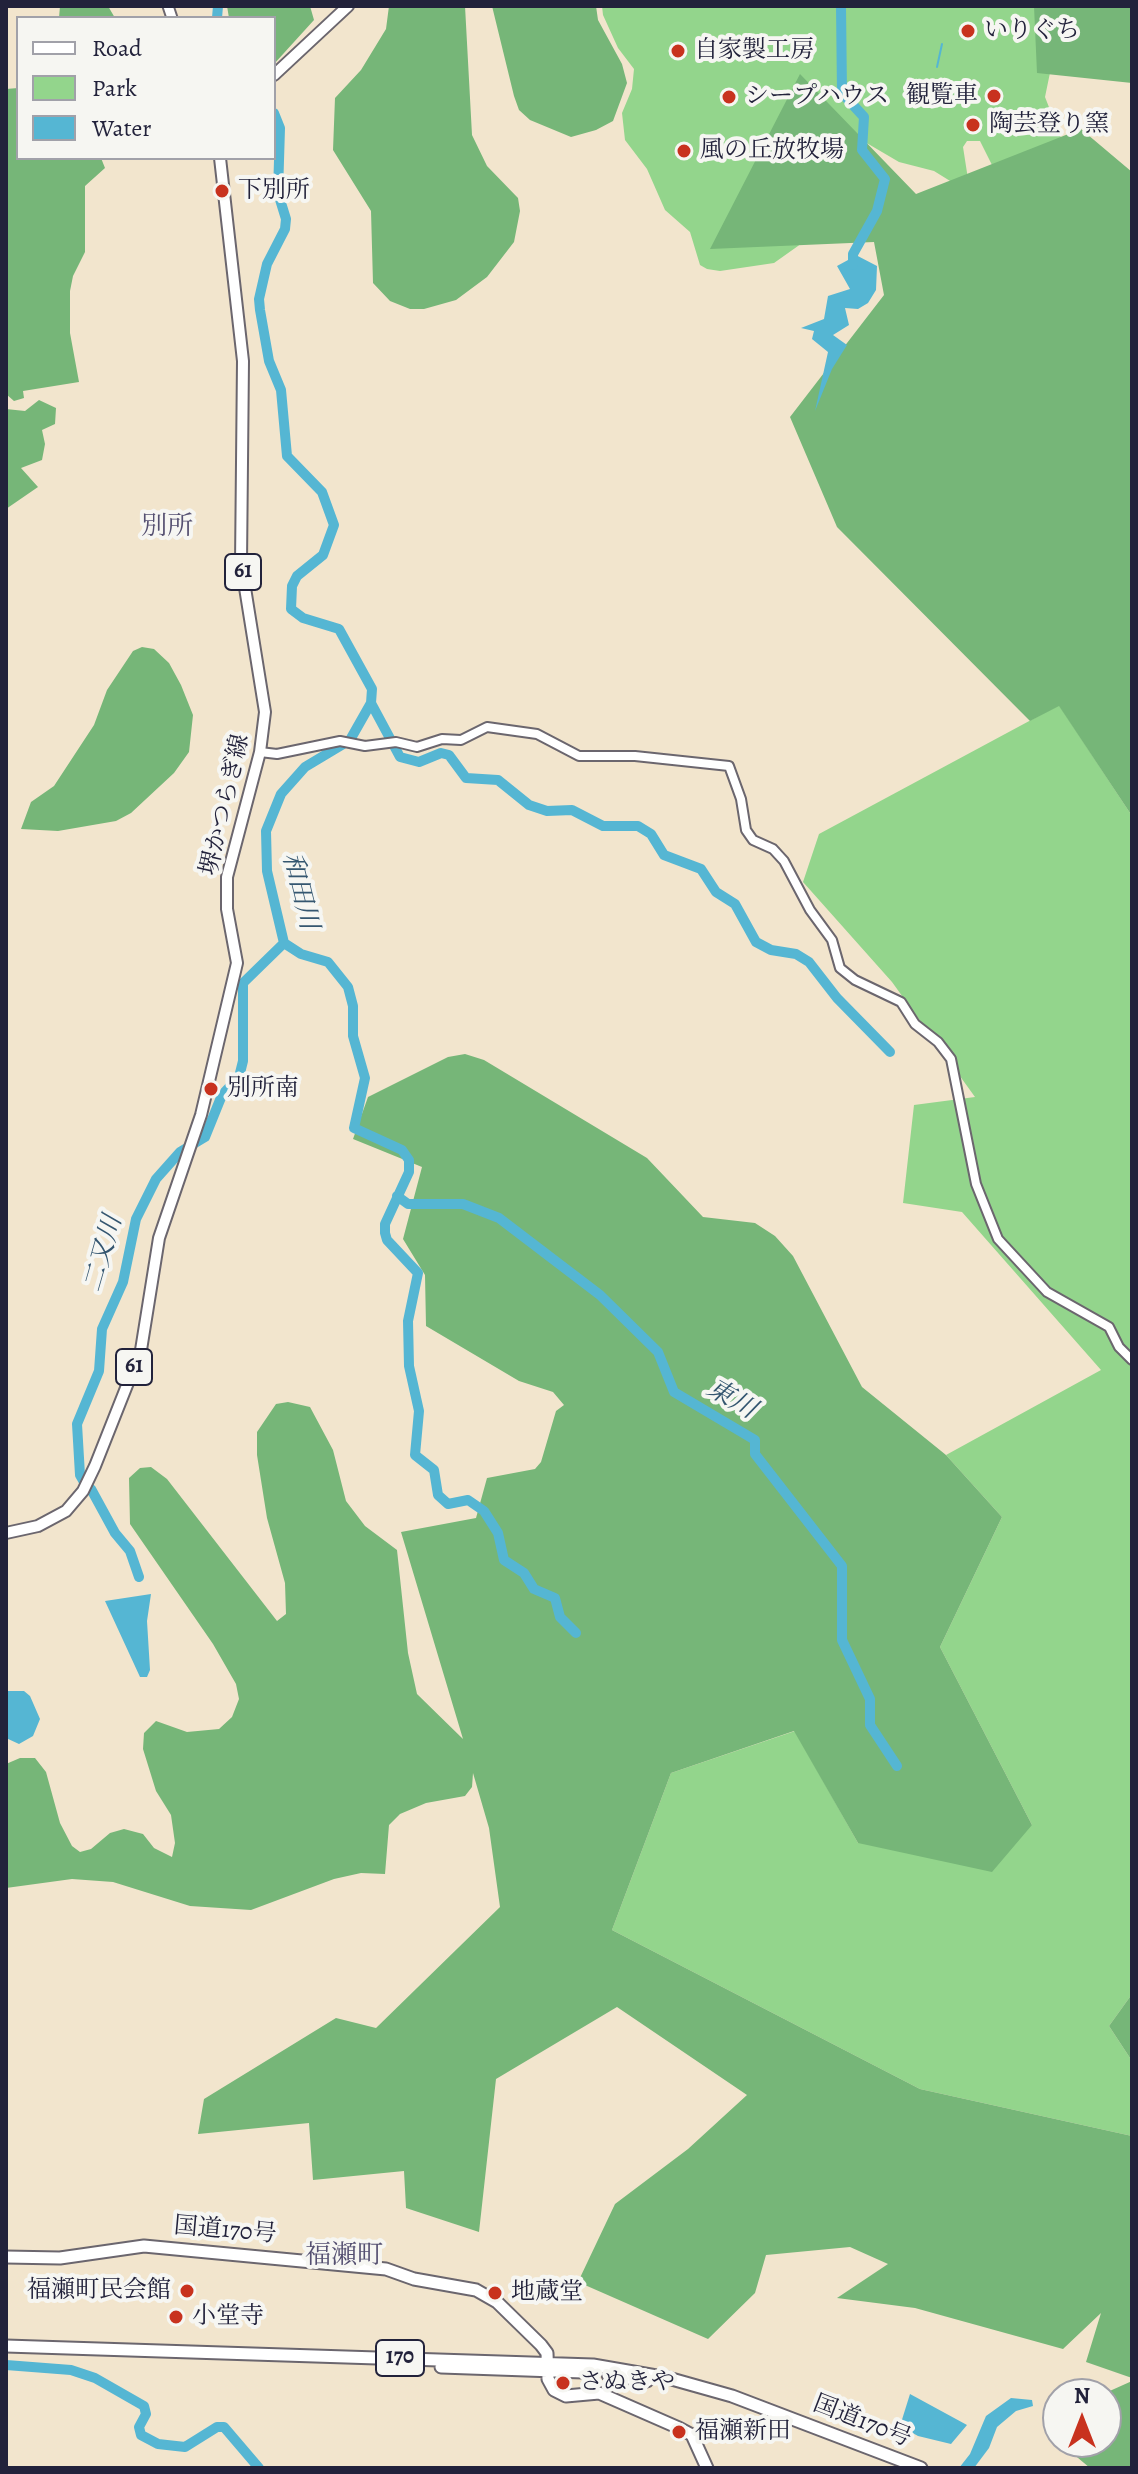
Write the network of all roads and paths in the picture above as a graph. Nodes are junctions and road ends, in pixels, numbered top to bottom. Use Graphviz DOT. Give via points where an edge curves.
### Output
graph roads {
  1 [pos="348,6"];
  2 [pos="276,73"];
  3 [pos="220,160"];
  4 [pos="260,752"];
  5 [pos="1132,1360"];
  6 [pos="6,1533"];
  7 [pos="6,2257"];
  8 [pos="8,2351"];
  9 [pos="548,2366"];
  10 [pos="707,2468"];
  11 [pos="921,2468"];
  1 -- 2 [label="main road"];
  3 -- 4 [label="main road, 堺かつらぎ線 / 61" via="243,361 240,534 265,712"];
  4 -- 5 [label="street" via="277,754 343,741 417,747 461,740 487,727 537,734 579,756 729,766 746,830 784,861 832,940 840,968 901,1002 951,1059 976,1184 998,1239 1047,1292 1109,1327"];
  4 -- 6 [label="main road, 堺かつらぎ線 / 61" via="227,877 227,909 237,951 235,976 194,1137 155,1254 141,1350 83,1491 66,1511 38,1526"];
  7 -- 9 [label="highway, 国道170号" via="60,2258 144,2246 386,2269 487,2295 541,2345"];
  8 -- 9 [label="highway, 国道170号 / 170"];
  9 -- 10 [label="highway, 国道170号" via="550,2385 560,2395 599,2393 692,2435"];
  9 -- 11 [label="highway, 国道170号 / 170" via="606,2367 668,2378 732,2396"];
}
